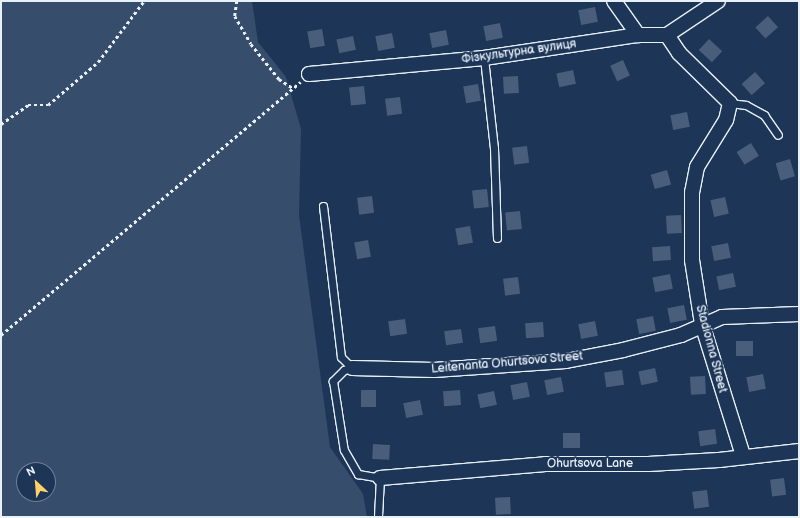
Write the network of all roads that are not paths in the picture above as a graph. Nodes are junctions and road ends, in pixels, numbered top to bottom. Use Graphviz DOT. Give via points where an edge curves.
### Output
graph roads {
  1 [pos="614,1"];
  2 [pos="718,1"];
  3 [pos="638,35"];
  4 [pos="667,35"];
  5 [pos="484,58"];
  6 [pos="309,74"];
  7 [pos="730,103"];
  8 [pos="778,135"];
  9 [pos="323,206"];
  10 [pos="497,238"];
  11 [pos="799,314"];
  12 [pos="702,324"];
  13 [pos="352,368"];
  14 [pos="799,451"];
  15 [pos="743,456"];
  16 [pos="380,478"];
  17 [pos="378,517"];
  1 -- 3 [label="street"];
  2 -- 4 [label="street"];
  3 -- 4 [label="street, Фізкультурна вулиця"];
  3 -- 5 [label="street, Фізкультурна вулиця"];
  4 -- 7 [label="street" via="679,52"];
  5 -- 6 [label="street, Фізкультурна вулиця"];
  5 -- 10 [label="lane" via="494,148"];
  7 -- 8 [label="lane" via="746,104 764,115"];
  7 -- 12 [label="street, Stadionna Street" via="726,120 696,167 692,192 692,260"];
  9 -- 13 [label="lane" via="341,357"];
  11 -- 12 [label="street, Leitenanta Ohurtsova Street" via="722,317"];
  12 -- 13 [label="street, Leitenanta Ohurtsova Street" via="682,335 566,361 434,370"];
  12 -- 15 [label="street, Stadionna Street"];
  13 -- 16 [label="lane" via="344,370 333,381 344,450 358,474"];
  14 -- 15 [label="street, Ohurtsova Lane"];
  15 -- 16 [label="street, Ohurtsova Lane" via="648,464 545,464"];
  16 -- 17 [label="lane"];
}
